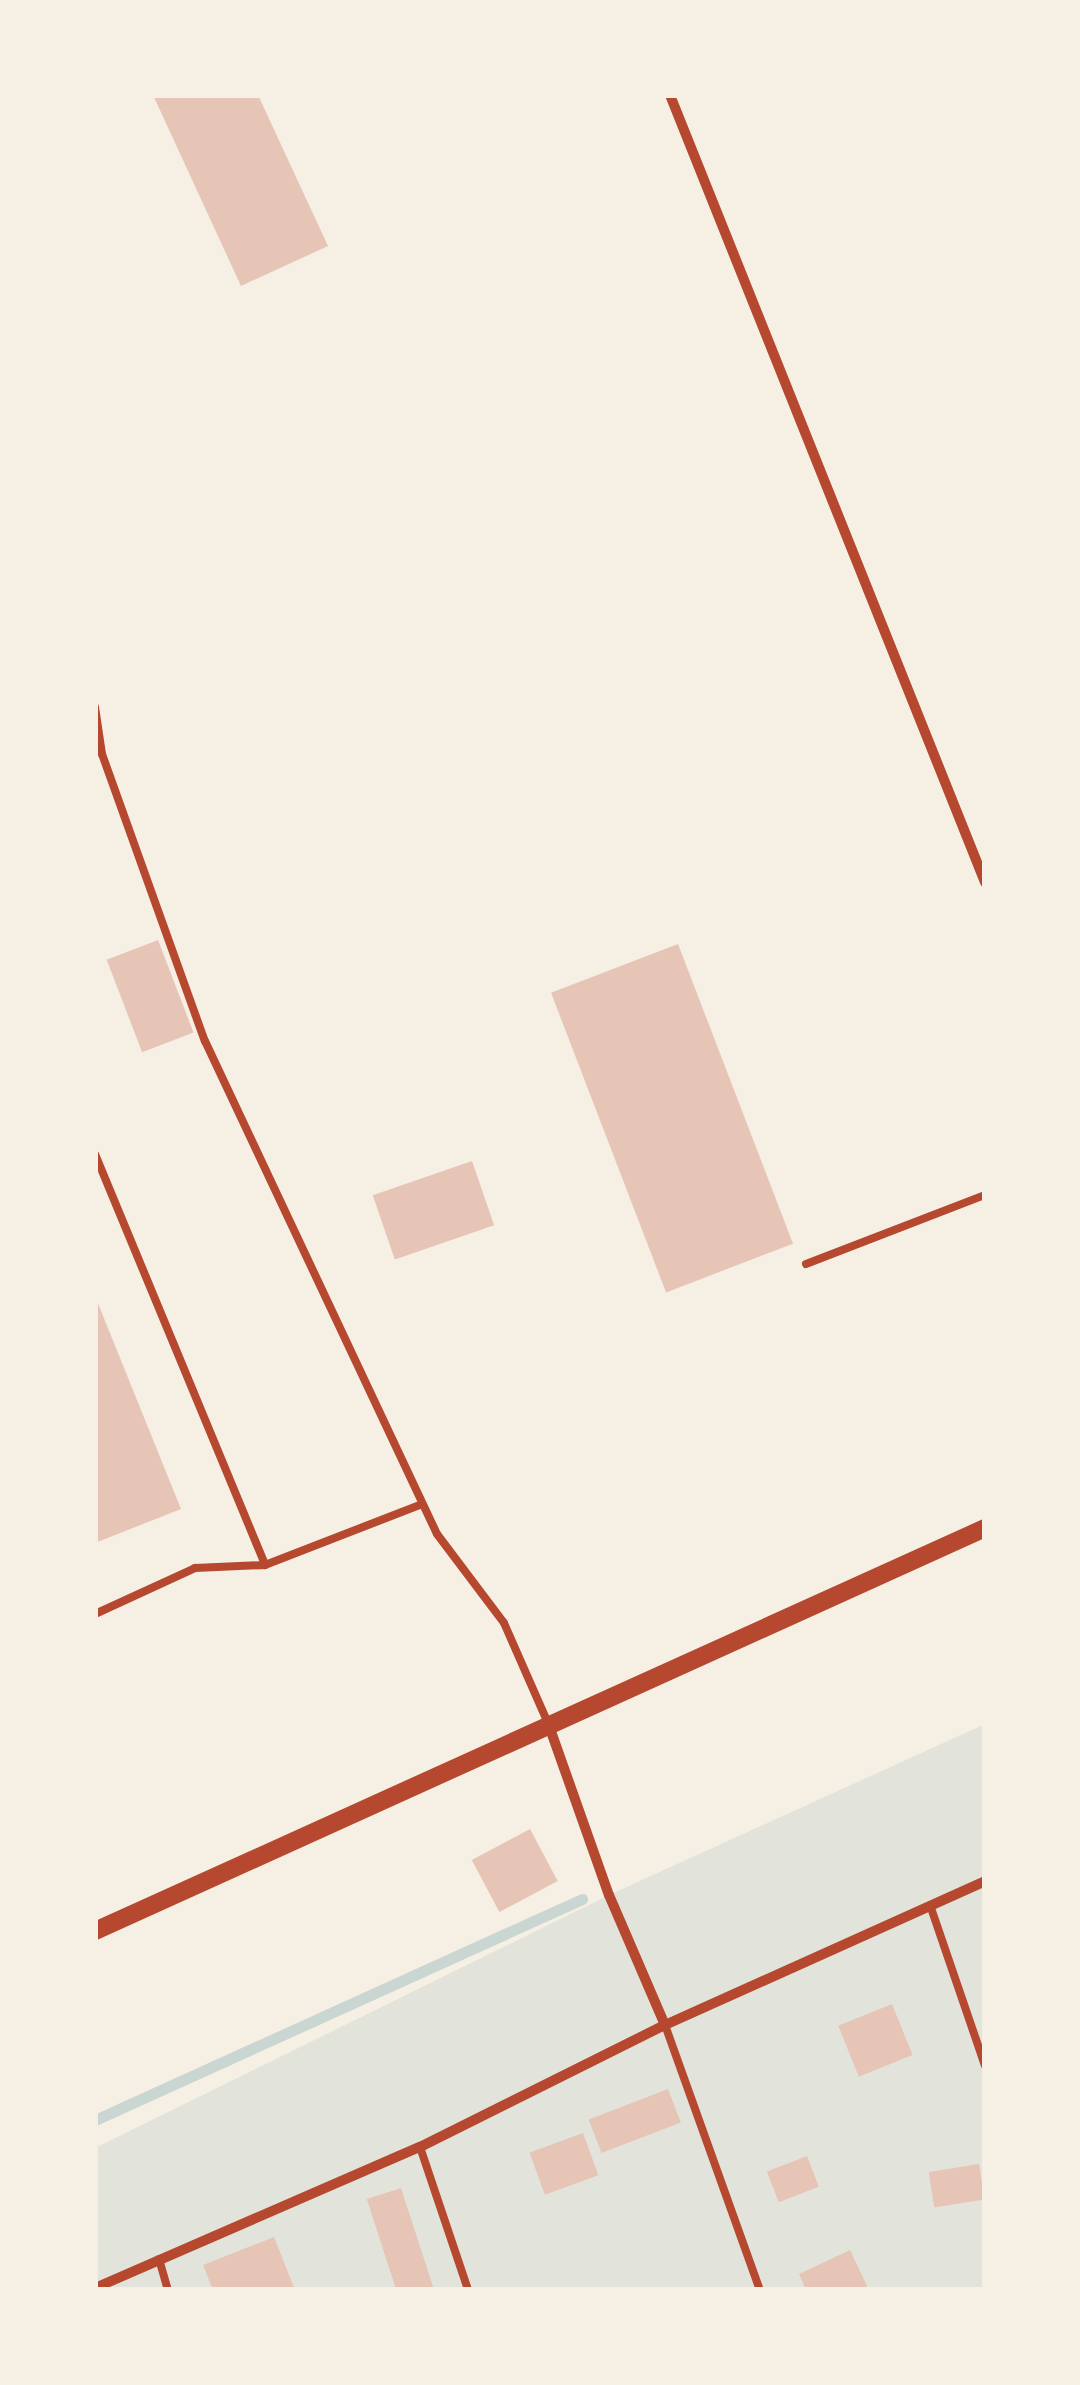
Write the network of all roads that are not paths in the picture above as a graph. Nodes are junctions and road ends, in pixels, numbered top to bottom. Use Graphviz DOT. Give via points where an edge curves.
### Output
graph roads {
  1 [pos="670,95"];
  2 [pos="95,707"];
  3 [pos="985,882"];
  4 [pos="95,1154"];
  5 [pos="985,1195"];
  6 [pos="806,1264"];
  7 [pos="422,1504"];
  8 [pos="985,1528"];
  9 [pos="266,1565"];
  10 [pos="95,1614"];
  11 [pos="548,1721"];
  12 [pos="985,1882"];
  13 [pos="930,1903"];
  14 [pos="95,1931"];
  15 [pos="665,2025"];
  16 [pos="985,2066"];
  17 [pos="420,2146"];
  18 [pos="159,2259"];
  19 [pos="95,2288"];
  20 [pos="168,2290"];
  21 [pos="468,2290"];
  22 [pos="760,2290"];
  1 -- 3 [label="street"];
  2 -- 7 [label="lane" via="102,754 205,1041"];
  4 -- 9 [label="lane"];
  5 -- 6 [label="lane"];
  7 -- 9 [label="lane"];
  7 -- 11 [label="lane" via="436,1534 504,1623"];
  8 -- 11 [label="street"];
  9 -- 10 [label="lane" via="195,1568"];
  11 -- 14 [label="street"];
  11 -- 15 [label="street" via="608,1895"];
  12 -- 13 [label="street"];
  13 -- 15 [label="street"];
  13 -- 16 [label="lane"];
  15 -- 17 [label="street"];
  15 -- 22 [label="lane"];
  17 -- 18 [label="street"];
  17 -- 21 [label="lane"];
  18 -- 19 [label="street"];
  18 -- 20 [label="lane"];
}
